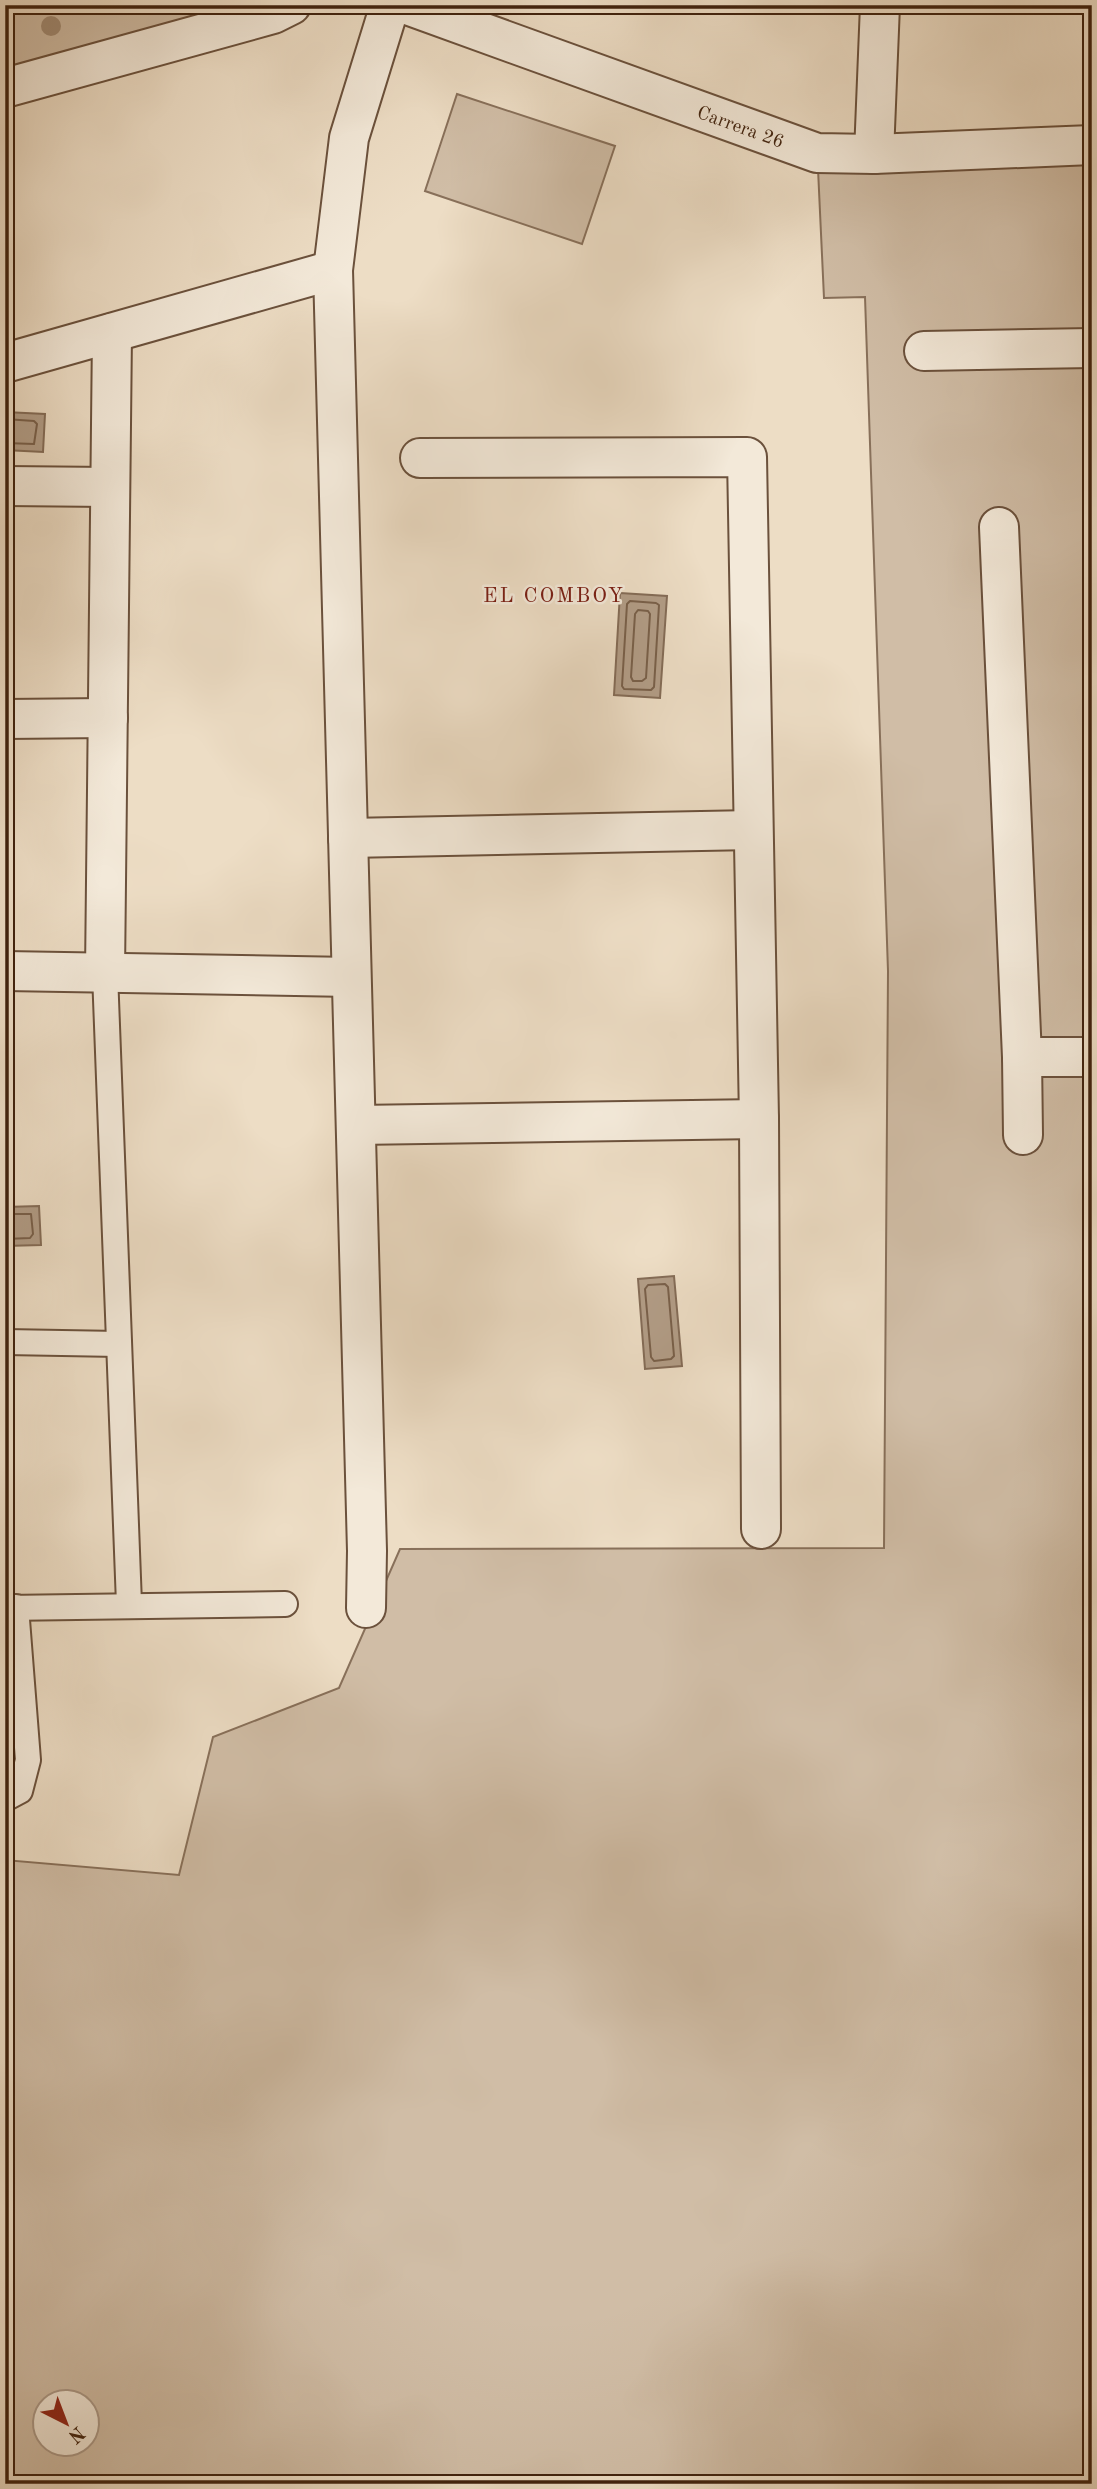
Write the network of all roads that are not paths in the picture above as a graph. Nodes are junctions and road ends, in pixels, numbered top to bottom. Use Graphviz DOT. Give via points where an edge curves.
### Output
graph roads {
  1 [pos="292,5"];
  2 [pos="390,5"];
  3 [pos="407,5"];
  4 [pos="880,5"];
  5 [pos="5,88"];
  6 [pos="1092,145"];
  7 [pos="874,153"];
  8 [pos="333,270"];
  9 [pos="112,333"];
  10 [pos="1092,348"];
  11 [pos="924,351"];
  12 [pos="5,363"];
  13 [pos="421,458"];
  14 [pos="5,486"];
  15 [pos="110,487"];
  16 [pos="999,527"];
  17 [pos="108,718"];
  18 [pos="5,719"];
  19 [pos="753,831"];
  20 [pos="348,838"];
  21 [pos="5,971"];
  22 [pos="105,972"];
  23 [pos="352,977"];
  24 [pos="1023,1057"];
  25 [pos="1092,1057"];
  26 [pos="759,1119"];
  27 [pos="356,1125"];
  28 [pos="1023,1135"];
  29 [pos="5,1342"];
  30 [pos="119,1343"];
  31 [pos="761,1529"];
  32 [pos="129,1604"];
  33 [pos="285,1604"];
  34 [pos="10,1607"];
  35 [pos="366,1608"];
  36 [pos="5,1800"];
  1 -- 5 [label="street"];
  2 -- 8 [label="street" via="349,138"];
  3 -- 7 [label="street, Carrera 26" via="817,153"];
  4 -- 7 [label="street"];
  6 -- 7 [label="street, Carrera 26"];
  8 -- 9 [label="street"];
  8 -- 20 [label="street"];
  9 -- 12 [label="street"];
  9 -- 15 [label="street"];
  10 -- 11 [label="street"];
  13 -- 19 [label="street" via="747,457"];
  14 -- 15 [label="street"];
  15 -- 17 [label="street"];
  16 -- 24 [label="street"];
  17 -- 18 [label="street"];
  17 -- 22 [label="street"];
  19 -- 20 [label="street"];
  19 -- 26 [label="street"];
  20 -- 23 [label="street"];
  21 -- 22 [label="street"];
  22 -- 23 [label="street"];
  22 -- 30 [label="lane"];
  23 -- 27 [label="street"];
  24 -- 25 [label="street"];
  24 -- 28 [label="street"];
  26 -- 27 [label="street"];
  26 -- 31 [label="street"];
  27 -- 35 [label="street"];
  29 -- 30 [label="lane"];
  30 -- 32 [label="lane"];
  32 -- 33 [label="lane"];
  32 -- 34 [label="lane"];
  34 -- 36 [label="lane" via="28,1760 20,1791"];
}
